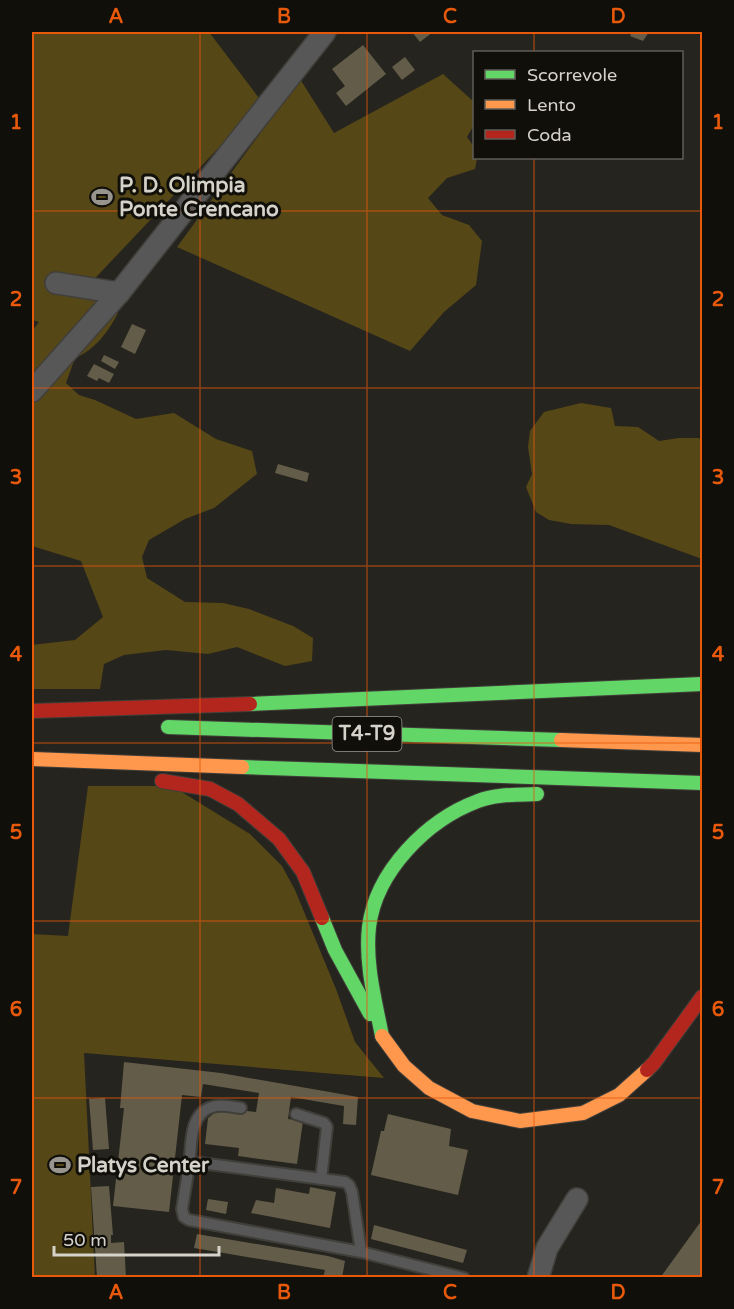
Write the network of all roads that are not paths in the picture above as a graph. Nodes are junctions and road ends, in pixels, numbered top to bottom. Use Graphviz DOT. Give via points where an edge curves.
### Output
graph roads {
  1 [pos="325,32"];
  2 [pos="56,283"];
  3 [pos="119,293"];
  4 [pos="32,391"];
  5 [pos="702,684"];
  6 [pos="32,711"];
  7 [pos="32,723"];
  8 [pos="56,724"];
  9 [pos="151,727"];
  10 [pos="702,745"];
  11 [pos="32,759"];
  12 [pos="147,781"];
  13 [pos="702,784"];
  14 [pos="552,794"];
  15 [pos="639,795"];
  16 [pos="702,997"];
  17 [pos="382,1036"];
  18 [pos="241,1108"];
  19 [pos="296,1114"];
  20 [pos="189,1166"];
  21 [pos="321,1179"];
  22 [pos="577,1200"];
  23 [pos="361,1252"];
  24 [pos="464,1278"];
  25 [pos="538,1278"];
  1 -- 3 [label="street"];
  2 -- 3 [label="street"];
  3 -- 4 [label="street"];
  5 -- 6 [label="main road"];
  7 -- 8 [label="main road"];
  9 -- 10 [label="main road, T4-T9"];
  11 -- 13 [label="main road, T4-T9"];
  12 -- 17 [label="main road" via="210,789 238,804 279,839 303,872 335,950"];
  13 -- 15 [label="main road"];
  14 -- 17 [label="main road" via="480,801 423,835 391,870 373,910 369,942 371,982"];
  16 -- 17 [label="main road" via="654,1063 619,1095 583,1113 520,1121 472,1111 429,1088 404,1066"];
  18 -- 20 [label="lane" via="213,1106 199,1114"];
  19 -- 21 [label="lane" via="327,1127"];
  20 -- 21 [label="lane" via="201,1163"];
  20 -- 23 [label="lane" via="182,1209 189,1220"];
  21 -- 23 [label="lane" via="349,1185"];
  22 -- 25 [label="street" via="547,1248"];
  23 -- 24 [label="lane"];
}
